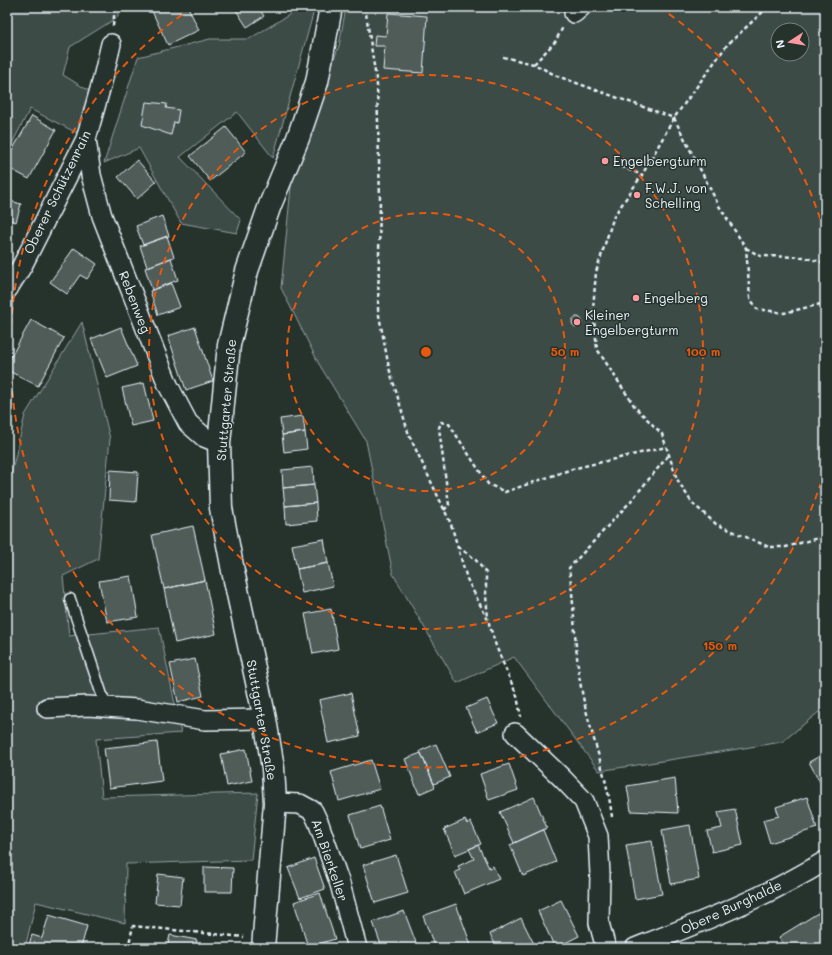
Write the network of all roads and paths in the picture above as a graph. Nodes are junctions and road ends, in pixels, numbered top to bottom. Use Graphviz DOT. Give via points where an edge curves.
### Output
graph roads {
  1 [pos="332,7"];
  2 [pos="365,7"];
  3 [pos="768,7"];
  4 [pos="577,10"];
  5 [pos="111,44"];
  6 [pos="503,57"];
  7 [pos="534,64"];
  8 [pos="674,118"];
  9 [pos="86,139"];
  10 [pos="615,164"];
  11 [pos="642,175"];
  12 [pos="746,248"];
  13 [pos="825,263"];
  14 [pos="7,290"];
  15 [pos="825,303"];
  16 [pos="219,443"];
  17 [pos="666,447"];
  18 [pos="668,456"];
  19 [pos="444,510"];
  20 [pos="825,536"];
  21 [pos="458,547"];
  22 [pos="70,599"];
  23 [pos="488,620"];
  24 [pos="106,707"];
  25 [pos="47,708"];
  26 [pos="265,719"];
  27 [pos="521,739"];
  28 [pos="275,803"];
  29 [pos="612,824"];
  30 [pos="825,861"];
  31 [pos="264,944"];
  32 [pos="128,948"];
  33 [pos="357,948"];
  34 [pos="606,948"];
  35 [pos="635,948"];
  1 -- 16 [label="main road, Stuttgarter Straße" via="317,82 247,271 229,345"];
  2 -- 19 [label="path" via="377,84 380,199 378,310 389,368 409,435"];
  3 -- 8 [label="path" via="727,45"];
  4 -- 7 [label="path" via="564,25 555,42"];
  5 -- 9 [label="street, Oberer Schützenrain"];
  6 -- 7 [label="path"];
  7 -- 8 [label="path" via="557,76"];
  8 -- 11 [label="path"];
  8 -- 12 [label="path" via="719,206"];
  9 -- 14 [label="street, Oberer Schützenrain" via="22,266"];
  9 -- 16 [label="street, Rebenweg" via="91,175 102,216 168,385 188,423 204,436"];
  10 -- 11 [label="path"];
  11 -- 17 [label="path" via="614,216 596,272 593,309 597,349 635,406 662,434"];
  12 -- 13 [label="path" via="760,256 803,257"];
  12 -- 15 [label="path" via="750,298 758,309 784,313"];
  16 -- 26 [label="main road, Stuttgarter Straße" via="221,508"];
  17 -- 18 [label="path"];
  17 -- 19 [label="path" via="572,470 505,492 488,484 449,424 442,422 439,428 449,505"];
  18 -- 20 [label="path" via="676,479 692,502 716,524 769,547 786,547"];
  18 -- 29 [label="path" via="569,568 581,686 609,793"];
  19 -- 21 [label="path"];
  21 -- 23 [label="path" via="467,579"];
  21 -- 23 [label="path" via="475,559 486,573"];
  22 -- 24 [label="lane"];
  23 -- 27 [label="path" via="517,696 523,727"];
  24 -- 25 [label="street"];
  24 -- 26 [label="street" via="137,709 205,720"];
  26 -- 28 [label="main road, Stuttgarter Straße" via="273,768"];
  27 -- 34 [label="street" via="584,801 598,836 599,923"];
  28 -- 31 [label="main road, Stuttgarter Straße"];
  28 -- 33 [label="street, Am Bierkeller" via="300,804 313,811 340,884"];
  30 -- 35 [label="street, Obere Burghalde" via="764,894"];
  31 -- 32 [label="path" via="132,926"];
}
